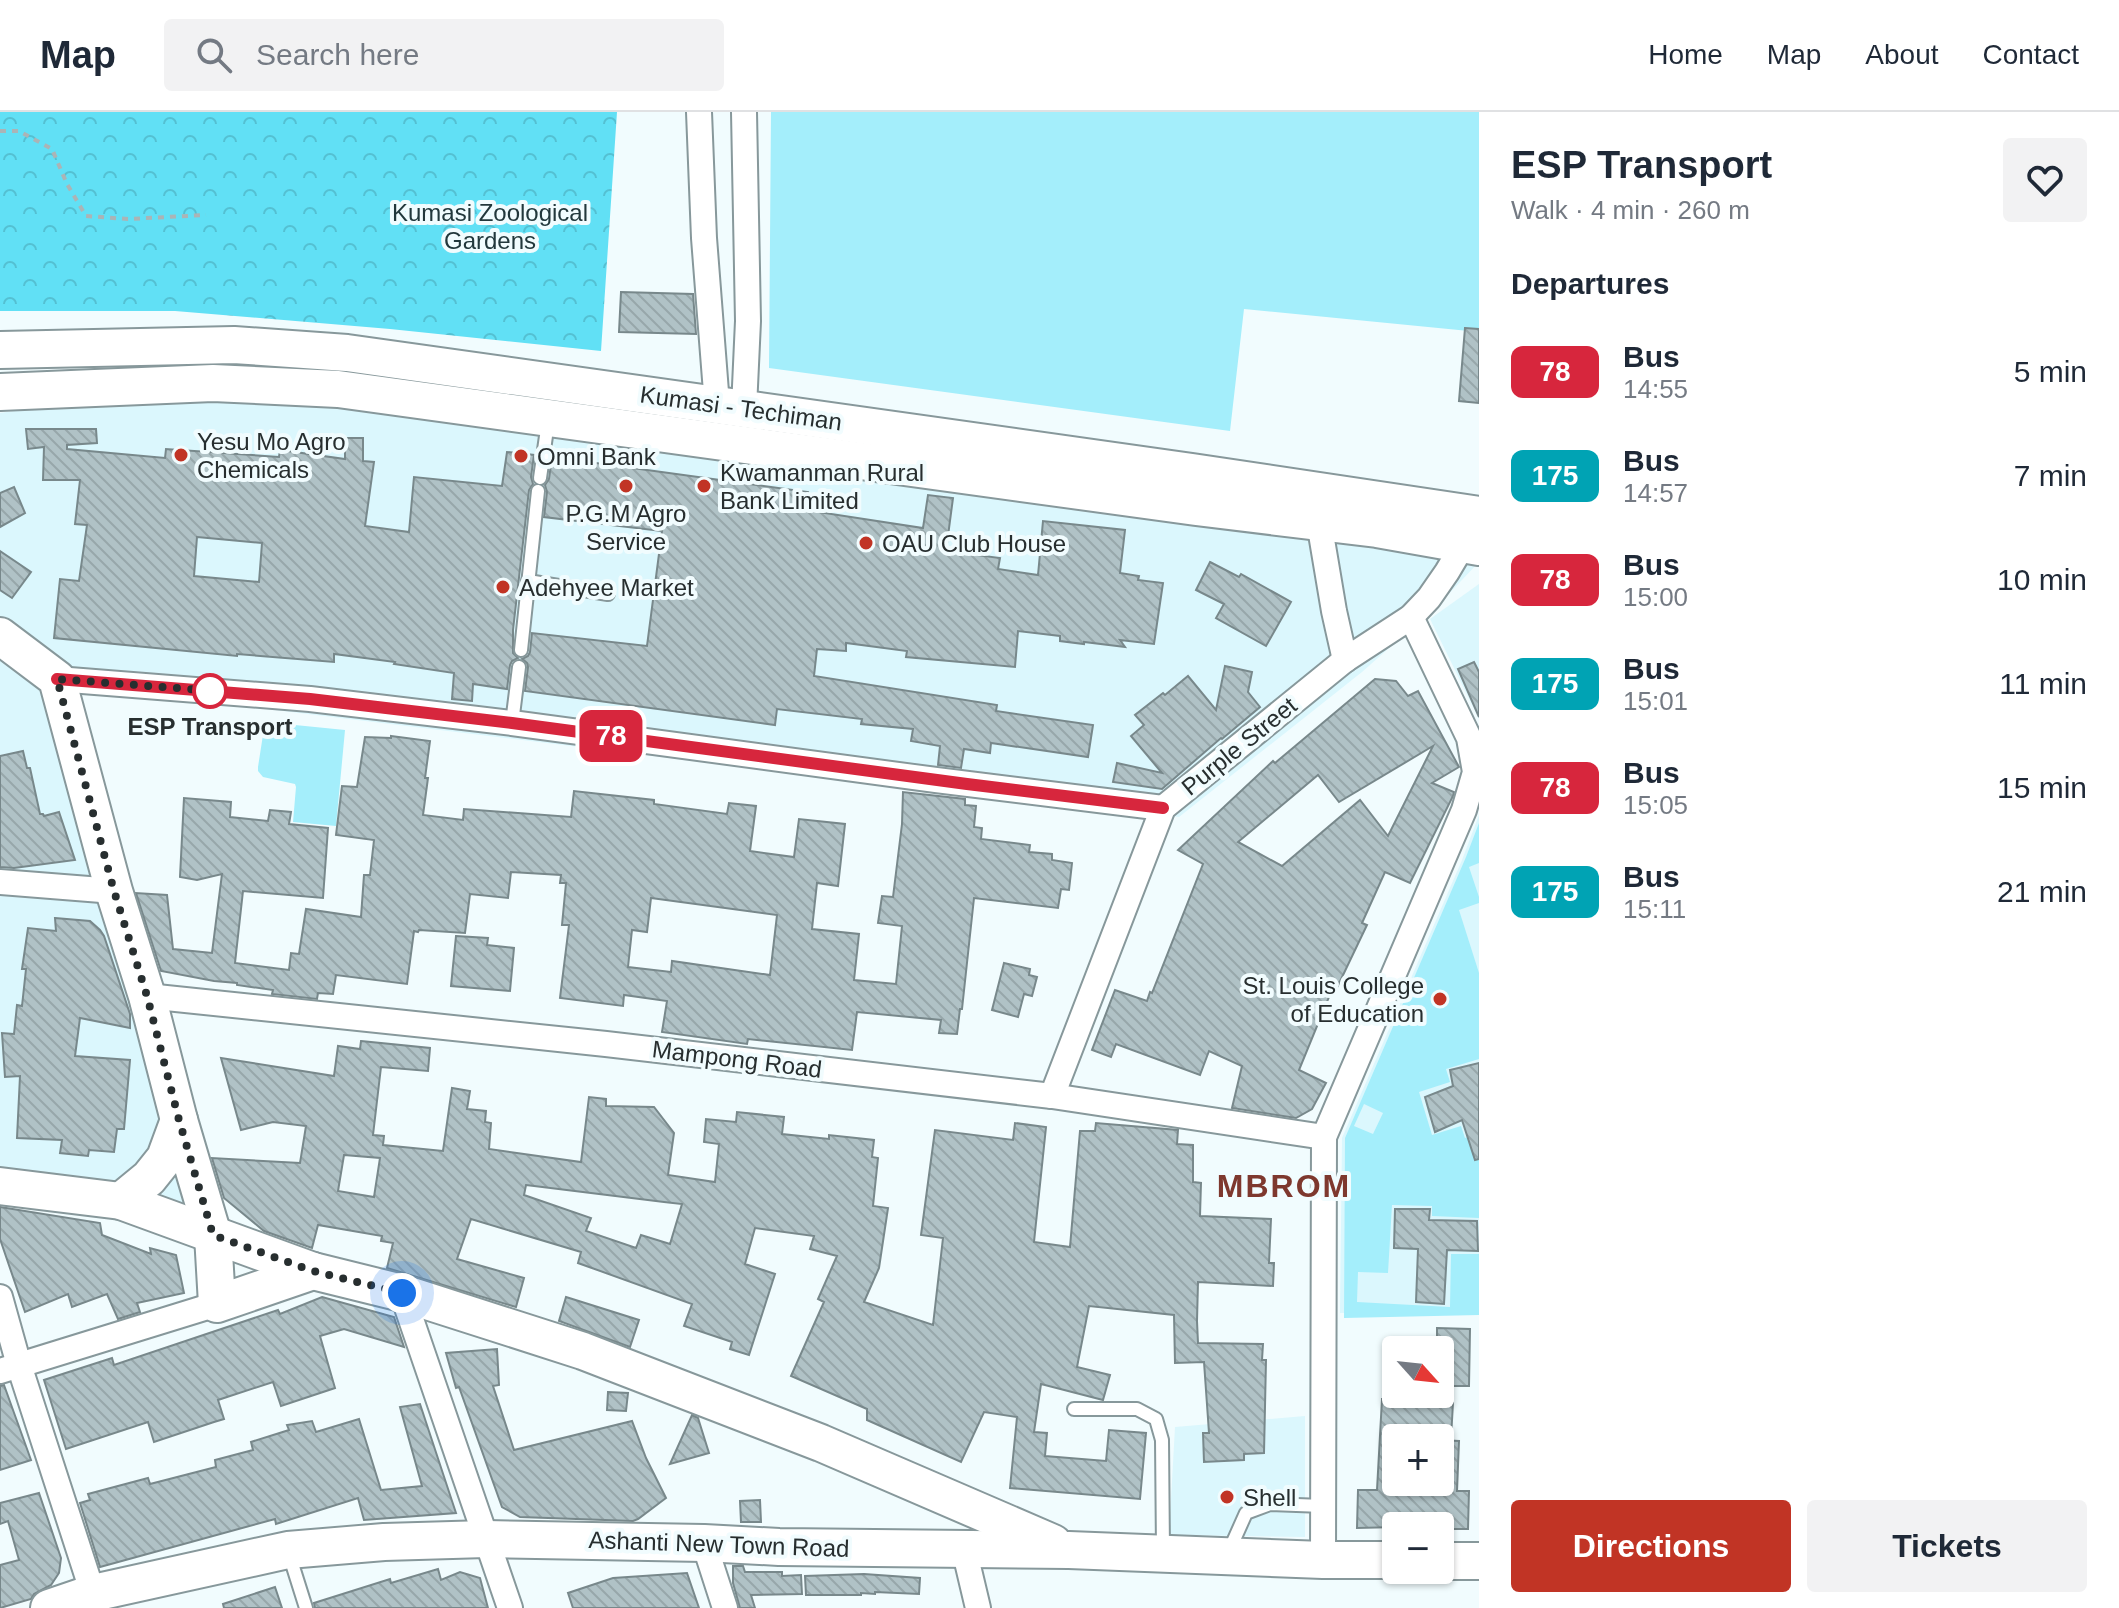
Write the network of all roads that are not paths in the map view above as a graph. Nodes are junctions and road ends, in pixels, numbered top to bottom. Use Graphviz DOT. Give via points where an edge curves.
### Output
graph roads {
  1 [pos="699,112"];
  2 [pos="744,112"];
  3 [pos="0,350"];
  4 [pos="450,367"];
  5 [pos="0,392"];
  6 [pos="442,403"];
  7 [pos="731,406"];
  8 [pos="549,418"];
  9 [pos="1319,522"];
  10 [pos="1474,525"];
  11 [pos="528,581"];
  12 [pos="608,594"];
  13 [pos="1411,617"];
  14 [pos="0,636"];
  15 [pos="521,650"];
  16 [pos="1345,660"];
  17 [pos="519,667"];
  18 [pos="57,679"];
  19 [pos="512,723"];
  20 [pos="1163,808"];
  21 [pos="0,882"];
  22 [pos="114,891"];
  23 [pos="147,996"];
  24 [pos="1052,1096"];
  25 [pos="179,1120"];
  26 [pos="1324,1137"];
  27 [pos="0,1186"];
  28 [pos="121,1201"];
  29 [pos="213,1235"];
  30 [pos="313,1271"];
  31 [pos="402,1293"];
  32 [pos="0,1297"];
  33 [pos="217,1304"];
  34 [pos="9,1368"];
  35 [pos="1074,1409"];
  36 [pos="1323,1506"];
  37 [pos="486,1539"];
  38 [pos="704,1543"];
  39 [pos="964,1549"];
  40 [pos="288,1550"];
  41 [pos="1069,1550"];
  42 [pos="1163,1554"];
  43 [pos="1226,1556"];
  44 [pos="1323,1560"];
  45 [pos="1382,1560"];
  46 [pos="1454,1561"];
  47 [pos="1479,1561"];
  48 [pos="95,1601"];
  49 [pos="49,1608"];
  50 [pos="306,1608"];
  51 [pos="510,1608"];
  52 [pos="725,1608"];
  53 [pos="978,1608"];
  1 -- 7 [label="street" via="704,238"];
  2 -- 7 [label="street" via="747,368"];
  3 -- 4 [label="street, Kumasi - Techiman" via="234,345"];
  4 -- 6 [label="street"];
  4 -- 7 [label="street, Kumasi - Techiman"];
  5 -- 6 [label="street, Kumasi - Techiman" via="257,384"];
  6 -- 8 [label="street, Kumasi - Techiman"];
  7 -- 10 [label="street, Kumasi - Techiman" via="1192,472"];
  8 -- 9 [label="street, Kumasi - Techiman"];
  8 -- 11 [label="lane"];
  9 -- 10 [label="street, Kumasi - Techiman" via="1377,529"];
  9 -- 16 [label="street"];
  10 -- 13 [label="street, Purple Street" via="1429,598"];
  11 -- 12 [label="lane"];
  11 -- 15 [label="lane"];
  13 -- 16 [label="street, Purple Street"];
  13 -- 26 [label="street" via="1469,738 1475,772 1464,810"];
  14 -- 18 [label="street"];
  16 -- 20 [label="street, Purple Street"];
  17 -- 19 [label="lane"];
  18 -- 19 [label="street" via="310,699"];
  18 -- 22 [label="street"];
  19 -- 20 [label="street"];
  20 -- 24 [label="street, Purple Street"];
  21 -- 22 [label="street"];
  22 -- 23 [label="street"];
  23 -- 24 [label="street, Mampong Road"];
  23 -- 25 [label="street"];
  24 -- 26 [label="street, Mampong Road"];
  25 -- 28 [label="street" via="165,1158"];
  25 -- 29 [label="street"];
  26 -- 36 [label="street"];
  27 -- 28 [label="street"];
  28 -- 29 [label="street"];
  29 -- 30 [label="street"];
  29 -- 33 [label="street"];
  30 -- 31 [label="street"];
  30 -- 33 [label="street"];
  31 -- 37 [label="street"];
  31 -- 41 [label="street" via="612,1363 821,1443"];
  32 -- 34 [label="street"];
  33 -- 34 [label="street"];
  34 -- 48 [label="street"];
  35 -- 42 [label="lane" via="1137,1409 1156,1419 1162,1440"];
  36 -- 43 [label="lane" via="1270,1504 1246,1513"];
  36 -- 44 [label="street"];
  37 -- 38 [label="street, Ashanti New Town Road"];
  37 -- 40 [label="street, Ashanti New Town Road"];
  37 -- 51 [label="street"];
  38 -- 39 [label="street, Ashanti New Town Road"];
  38 -- 52 [label="street"];
  39 -- 41 [label="street, Ashanti New Town Road"];
  39 -- 53 [label="street"];
  40 -- 48 [label="street, Ashanti New Town Road"];
  40 -- 50 [label="lane"];
  41 -- 42 [label="street, Ashanti New Town Road"];
  42 -- 43 [label="street, Ashanti New Town Road"];
  43 -- 44 [label="street, Ashanti New Town Road"];
  44 -- 45 [label="street, Ashanti New Town Road"];
  46 -- 47 [label="street"];
  48 -- 49 [label="street, Ashanti New Town Road"];
}
